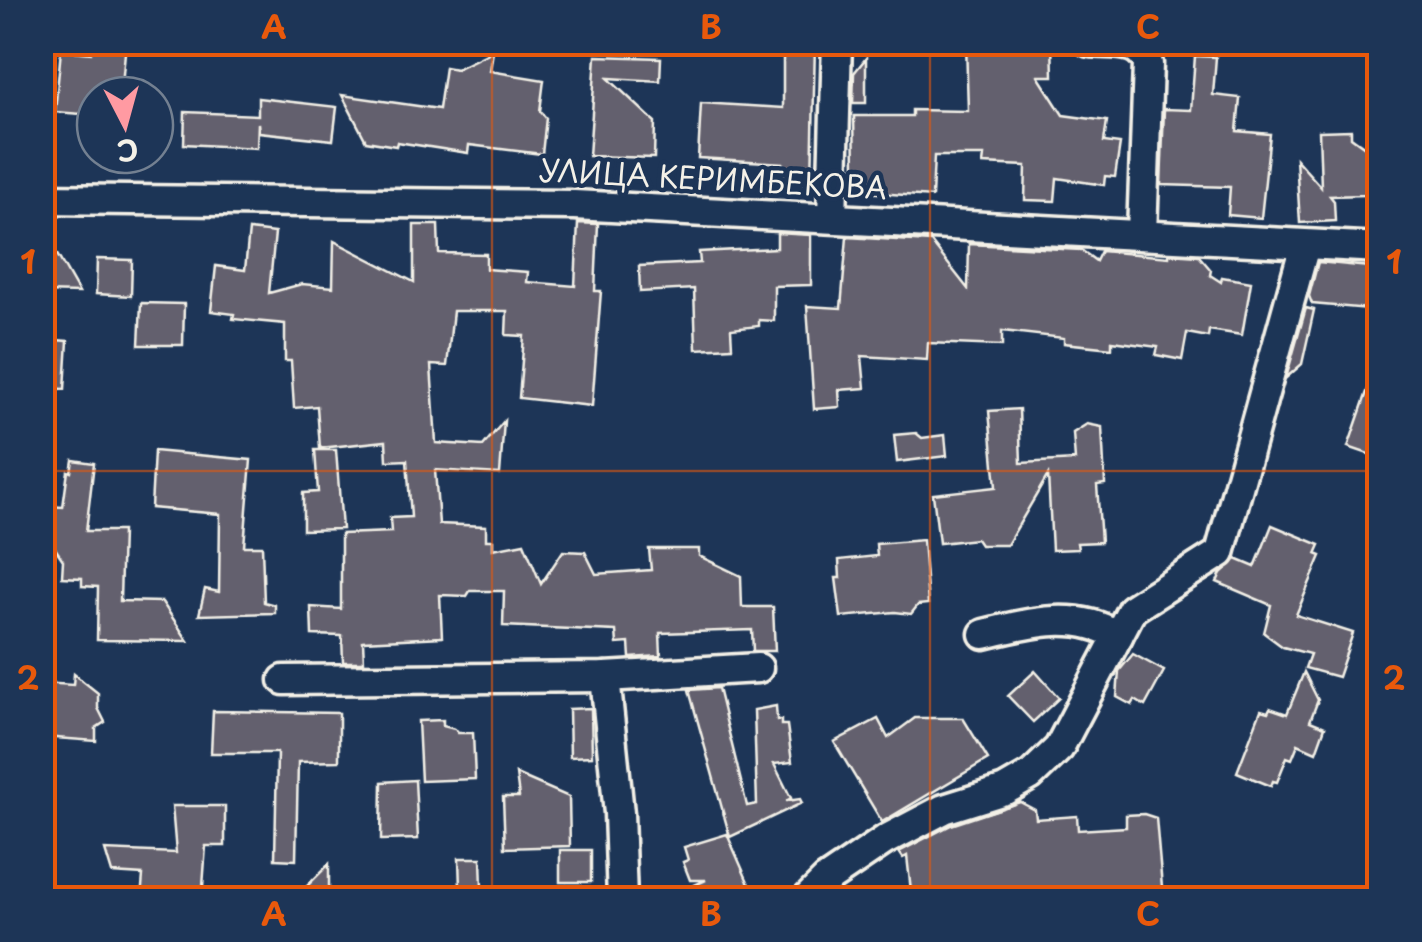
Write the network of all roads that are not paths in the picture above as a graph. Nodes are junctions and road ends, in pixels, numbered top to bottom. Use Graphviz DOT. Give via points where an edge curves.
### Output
graph roads {
  1 [pos="837,42"];
  2 [pos="1089,42"];
  3 [pos="42,199"];
  4 [pos="832,218"];
  5 [pos="1142,234"];
  6 [pos="1305,246"];
  7 [pos="1380,248"];
  8 [pos="984,634"];
  9 [pos="1118,636"];
  10 [pos="758,668"];
  11 [pos="605,677"];
  12 [pos="284,680"];
  13 [pos="825,893"];
  14 [pos="622,900"];
  1 -- 4 [label="street"];
  2 -- 5 [label="street" via="1136,47 1148,64"];
  3 -- 4 [label="street, УЛИЦА КЕРИМБЕКОВА" via="574,205"];
  4 -- 5 [label="street, УЛИЦА КЕРИМБЕКОВА"];
  5 -- 6 [label="street, УЛИЦА КЕРИМБЕКОВА"];
  6 -- 7 [label="street, УЛИЦА КЕРИМБЕКОВА"];
  6 -- 9 [label="street" via="1220,554 1132,609"];
  8 -- 9 [label="street" via="1070,619"];
  9 -- 13 [label="street" via="1059,748 1031,775 944,808 885,840"];
  10 -- 11 [label="street"];
  11 -- 12 [label="street"];
  11 -- 14 [label="street"];
}
